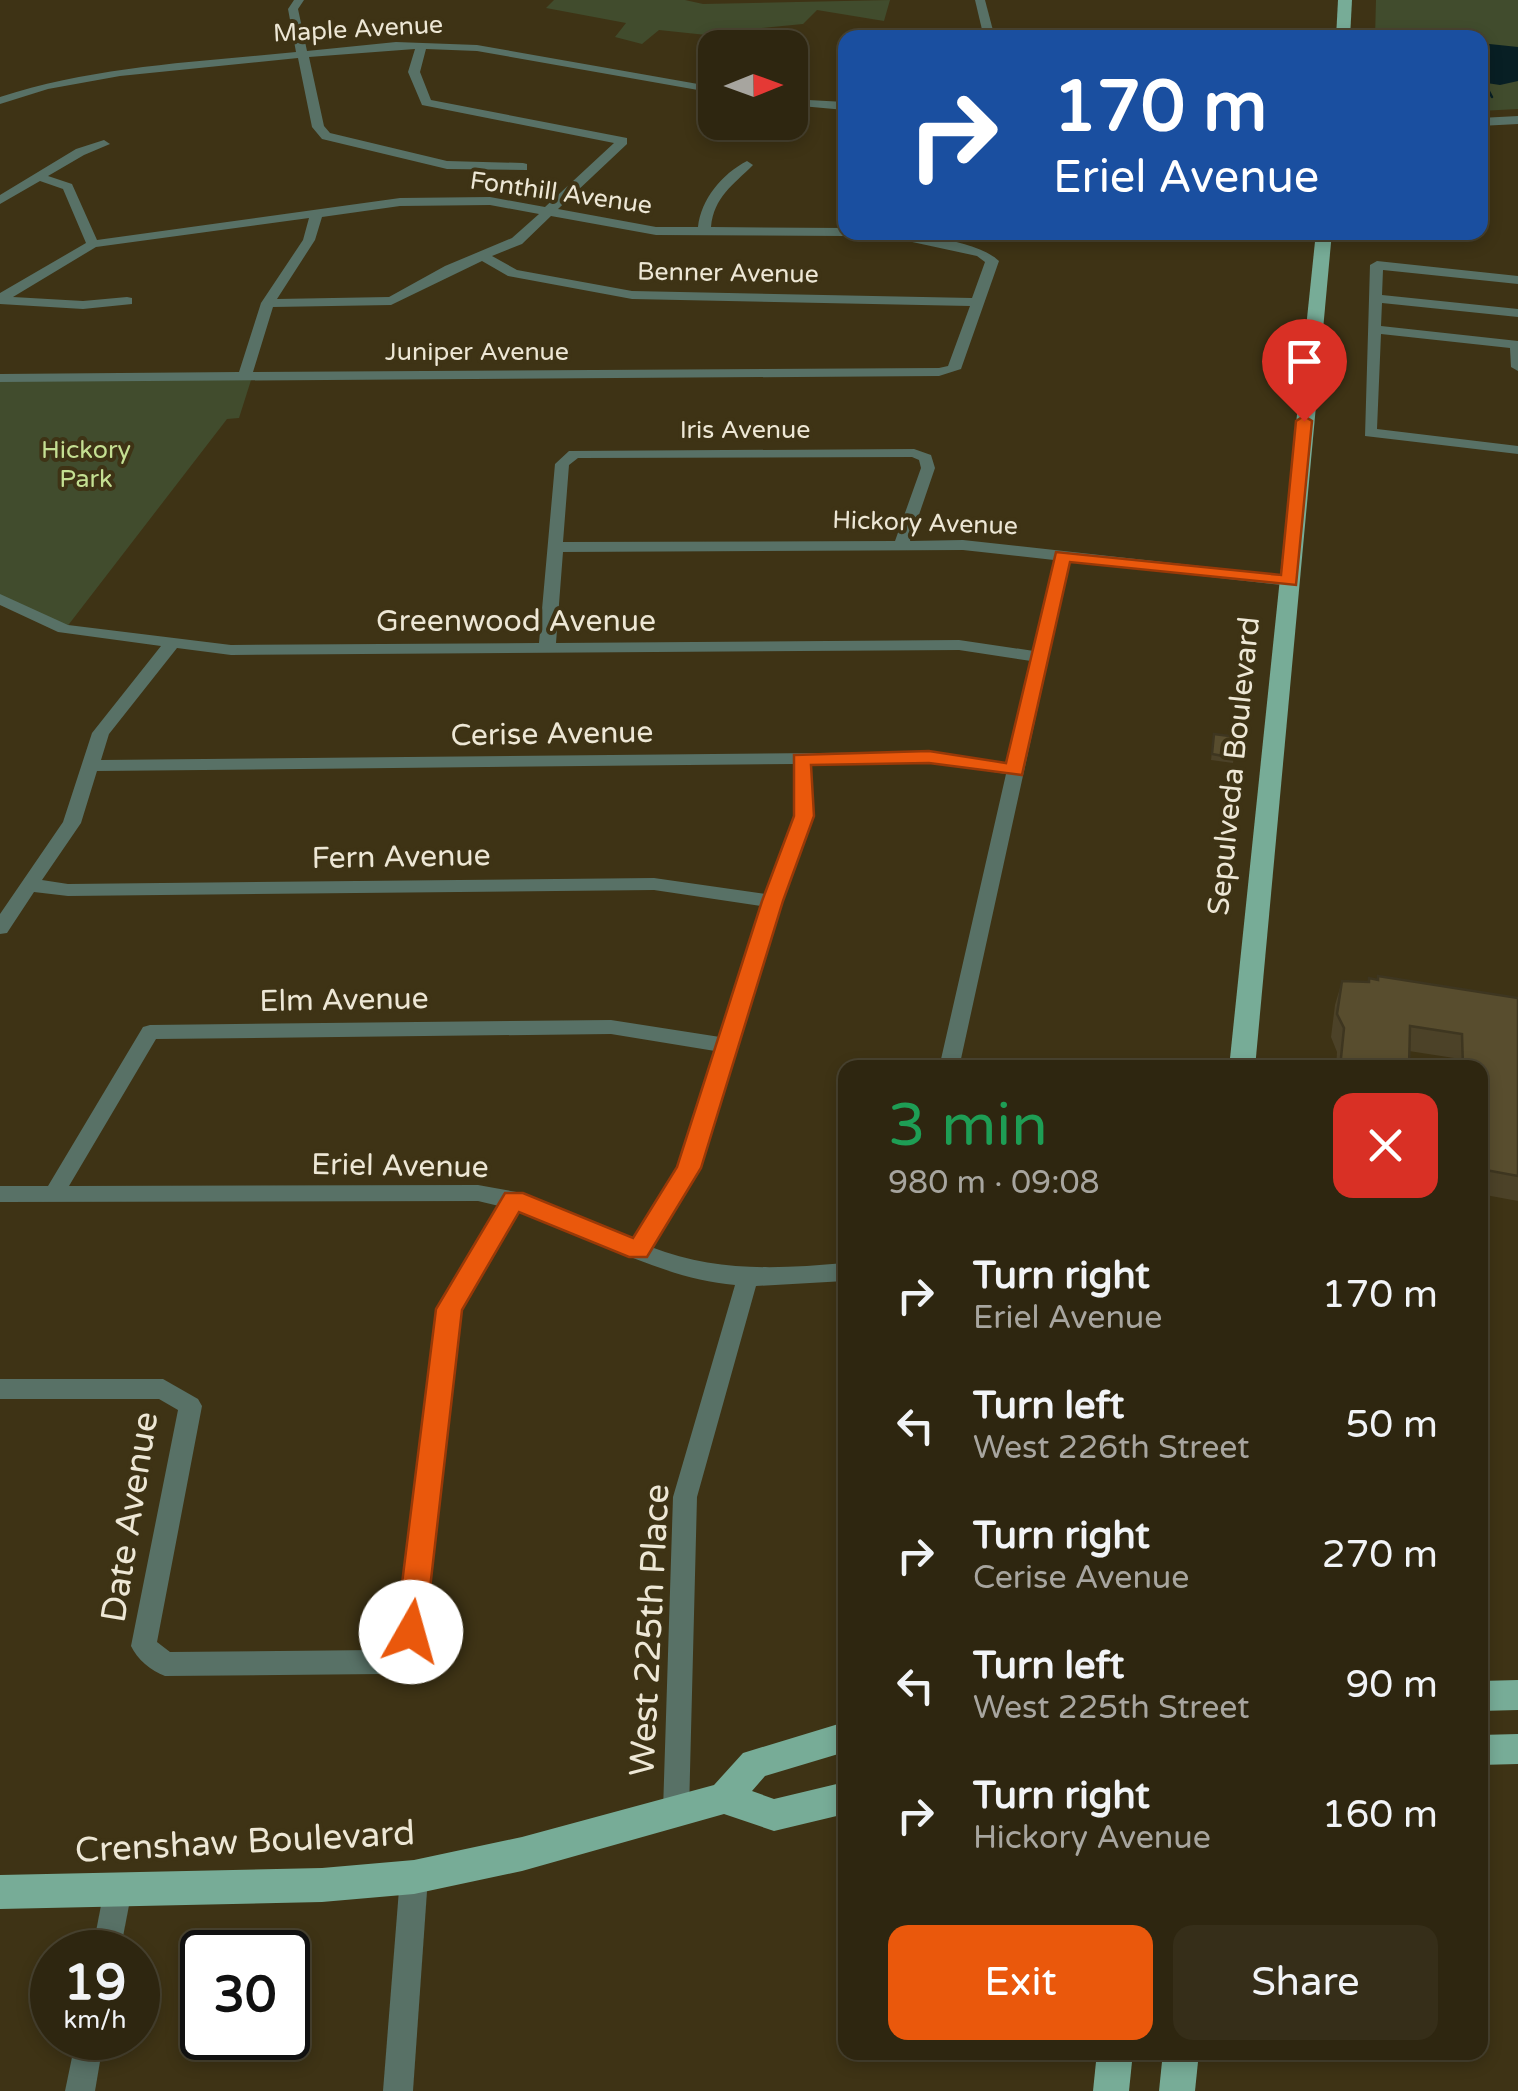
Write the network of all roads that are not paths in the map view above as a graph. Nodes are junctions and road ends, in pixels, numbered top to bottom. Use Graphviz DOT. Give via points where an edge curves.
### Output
graph roads {
  1 [pos="299,0"];
  2 [pos="980,0"];
  3 [pos="1346,0"];
  4 [pos="988,30"];
  5 [pos="1344,30"];
  6 [pos="422,45"];
  7 [pos="302,53"];
  8 [pos="698,87"];
  9 [pos="0,101"];
  10 [pos="808,103"];
  11 [pos="838,105"];
  12 [pos="1518,120"];
  13 [pos="1488,122"];
  14 [pos="104,144"];
  15 [pos="747,165"];
  16 [pos="523,166"];
  17 [pos="39,177"];
  18 [pos="0,200"];
  19 [pos="548,212"];
  20 [pos="316,214"];
  21 [pos="838,232"];
  22 [pos="704,233"];
  23 [pos="947,240"];
  24 [pos="1323,240"];
  25 [pos="93,244"];
  26 [pos="483,256"];
  27 [pos="1518,280"];
  28 [pos="1376,298"];
  29 [pos="0,300"];
  30 [pos="127,302"];
  31 [pos="979,302"];
  32 [pos="268,304"];
  33 [pos="1518,313"];
  34 [pos="1374,329"];
  35 [pos="1517,345"];
  36 [pos="1518,367"];
  37 [pos="245,376"];
  38 [pos="0,378"];
  39 [pos="1518,450"];
  40 [pos="901,545"];
  41 [pos="556,547"];
  42 [pos="1063,556"];
  43 [pos="1290,582"];
  44 [pos="0,599"];
  45 [pos="172,645"];
  46 [pos="547,649"];
  47 [pos="1041,656"];
  48 [pos="801,759"];
  49 [pos="90,766"];
  50 [pos="1014,770"];
  51 [pos="30,884"];
  52 [pos="772,901"];
  53 [pos="0,928"];
  54 [pos="728,1046"];
  55 [pos="951,1060"];
  56 [pos="1243,1060"];
  57 [pos="0,1194"];
  58 [pos="53,1195"];
  59 [pos="514,1199"];
  60 [pos="638,1250"];
  61 [pos="838,1273"];
  62 [pos="746,1280"];
  63 [pos="0,1389"];
  64 [pos="1518,1695"];
  65 [pos="1488,1696"];
  66 [pos="838,1739"];
  67 [pos="1518,1749"];
  68 [pos="1488,1750"];
  69 [pos="724,1798"];
  70 [pos="838,1800"];
  71 [pos="676,1811"];
  72 [pos="414,1877"];
  73 [pos="118,1890"];
  74 [pos="0,1892"];
  75 [pos="110,1930"];
  76 [pos="86,2060"];
  77 [pos="1114,2060"];
  78 [pos="1180,2060"];
  79 [pos="80,2091"];
  80 [pos="398,2091"];
  81 [pos="1111,2091"];
  82 [pos="1177,2091"];
  1 -- 7 [label="street" via="293,10"];
  2 -- 4 [label="street"];
  3 -- 5 [label="main road"];
  6 -- 7 [label="street, Maple Avenue"];
  6 -- 8 [label="street, Maple Avenue" via="496,51"];
  6 -- 19 [label="street" via="414,72 426,103 623,142"];
  7 -- 9 [label="street, Maple Avenue" via="120,73"];
  7 -- 16 [label="street" via="318,127 326,136 447,166"];
  10 -- 11 [label="street"];
  12 -- 13 [label="street"];
  14 -- 17 [label="street"];
  15 -- 22 [label="street" via="714,192 704,211"];
  17 -- 18 [label="street"];
  17 -- 25 [label="street" via="68,187"];
  19 -- 20 [label="street, Fonthill Avenue" via="446,200"];
  19 -- 22 [label="street, Fonthill Avenue"];
  19 -- 26 [label="street" via="517,241"];
  20 -- 25 [label="street, Fonthill Avenue"];
  20 -- 32 [label="street" via="309,240"];
  21 -- 22 [label="street, Fonthill Avenue"];
  23 -- 31 [label="street" via="989,256 992,266"];
  24 -- 43 [label="main road, Sepulveda Boulevard"];
  25 -- 29 [label="street"];
  26 -- 31 [label="street, Benner Avenue" via="513,273 632,295"];
  26 -- 32 [label="street" via="391,301"];
  27 -- 28 [label="street" via="1378,265"];
  28 -- 33 [label="street"];
  28 -- 34 [label="street"];
  29 -- 30 [label="street"];
  31 -- 37 [label="street, Juniper Avenue" via="954,369 938,372"];
  32 -- 37 [label="street"];
  34 -- 35 [label="street"];
  34 -- 39 [label="street" via="1370,433"];
  35 -- 36 [label="street"];
  37 -- 38 [label="street, Juniper Avenue"];
  40 -- 41 [label="street, Hickory Avenue"];
  40 -- 41 [label="street, Iris Avenue" via="928,468 921,455 905,452 568,456"];
  40 -- 42 [label="street, Hickory Avenue"];
  41 -- 46 [label="street"];
  42 -- 43 [label="street, Hickory Avenue"];
  42 -- 47 [label="street"];
  43 -- 56 [label="main road, Sepulveda Boulevard"];
  44 -- 45 [label="street, Greenwood Avenue" via="64,629"];
  45 -- 46 [label="street, Greenwood Avenue"];
  45 -- 49 [label="street" via="101,733"];
  46 -- 47 [label="street, Greenwood Avenue" via="959,645"];
  47 -- 50 [label="street"];
  48 -- 49 [label="street, Cerise Avenue"];
  48 -- 50 [label="street, Cerise Avenue" via="929,757"];
  48 -- 52 [label="street" via="804,816"];
  49 -- 51 [label="street" via="72,823"];
  50 -- 55 [label="street"];
  51 -- 52 [label="street, Fern Avenue" via="68,890 654,884"];
  51 -- 53 [label="street"];
  52 -- 54 [label="street"];
  54 -- 58 [label="street, Elm Avenue" via="611,1027 150,1032"];
  54 -- 60 [label="street" via="689,1168"];
  57 -- 58 [label="street, Eriel Avenue"];
  58 -- 59 [label="street, Eriel Avenue" via="478,1193"];
  59 -- 60 [label="street, Eriel Avenue"];
  59 -- 63 [label="street, Date Avenue" via="449,1309 411,1632 382,1662 165,1664 144,1646 190,1406 163,1389"];
  60 -- 62 [label="street, Eriel Avenue" via="684,1268"];
  61 -- 62 [label="street, Eriel Avenue"];
  62 -- 71 [label="street, West 225th Place" via="685,1497"];
  64 -- 65 [label="main road"];
  66 -- 69 [label="main road" via="755,1764"];
  67 -- 68 [label="main road"];
  69 -- 70 [label="main road" via="774,1815"];
  69 -- 71 [label="main road, Crenshaw Boulevard"];
  71 -- 72 [label="main road, Crenshaw Boulevard"];
  72 -- 73 [label="main road, Crenshaw Boulevard"];
  72 -- 80 [label="street"];
  73 -- 74 [label="main road, Crenshaw Boulevard"];
  73 -- 75 [label="street"];
  76 -- 79 [label="street"];
  77 -- 81 [label="main road"];
  78 -- 82 [label="main road"];
}
